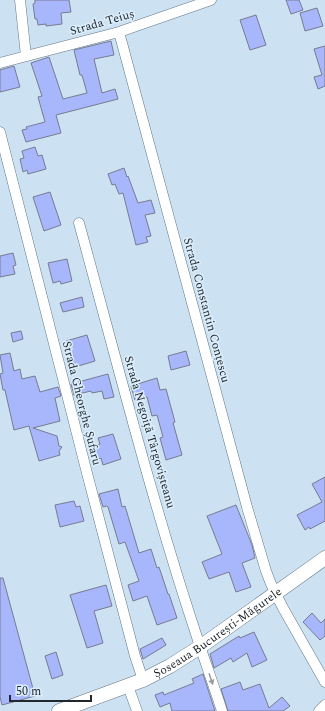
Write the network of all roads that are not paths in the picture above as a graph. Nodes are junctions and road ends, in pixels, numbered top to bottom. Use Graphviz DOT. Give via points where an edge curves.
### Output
graph roads {
  1 [pos="20,0"];
  2 [pos="211,0"];
  3 [pos="119,32"];
  4 [pos="26,56"];
  5 [pos="0,63"];
  6 [pos="0,132"];
  7 [pos="79,223"];
  8 [pos="325,558"];
  9 [pos="276,594"];
  10 [pos="200,648"];
  11 [pos="143,680"];
  12 [pos="325,682"];
  13 [pos="128,686"];
  14 [pos="325,705"];
  15 [pos="59,711"];
  16 [pos="137,711"];
  17 [pos="222,711"];
  18 [pos="319,711"];
  1 -- 4 [label="street"];
  2 -- 3 [label="street, Strada Teiuș"];
  3 -- 4 [label="street, Strada Teiuș"];
  3 -- 9 [label="street, Strada Constantin Conțescu" via="247,507 266,571"];
  4 -- 5 [label="street, Strada Teiuș"];
  6 -- 11 [label="street, Strada Gheorghe Șufaru"];
  7 -- 10 [label="street, Strada Negoiță Târgovișteanu" via="155,500"];
  8 -- 9 [label="main road, Șoseaua București-Măgurele"];
  9 -- 10 [label="main road, Șoseaua București-Măgurele"];
  9 -- 12 [label="street, Strada Constantin Conțescu"];
  10 -- 11 [label="main road, Șoseaua București-Măgurele"];
  10 -- 17 [label="street, Strada Negoiță Târgovișteanu, one-way"];
  11 -- 13 [label="main road, Șoseaua București-Măgurele"];
  13 -- 15 [label="main road, Șoseaua București-Măgurele"];
  13 -- 16 [label="street"];
  14 -- 18 [label="street"];
}
